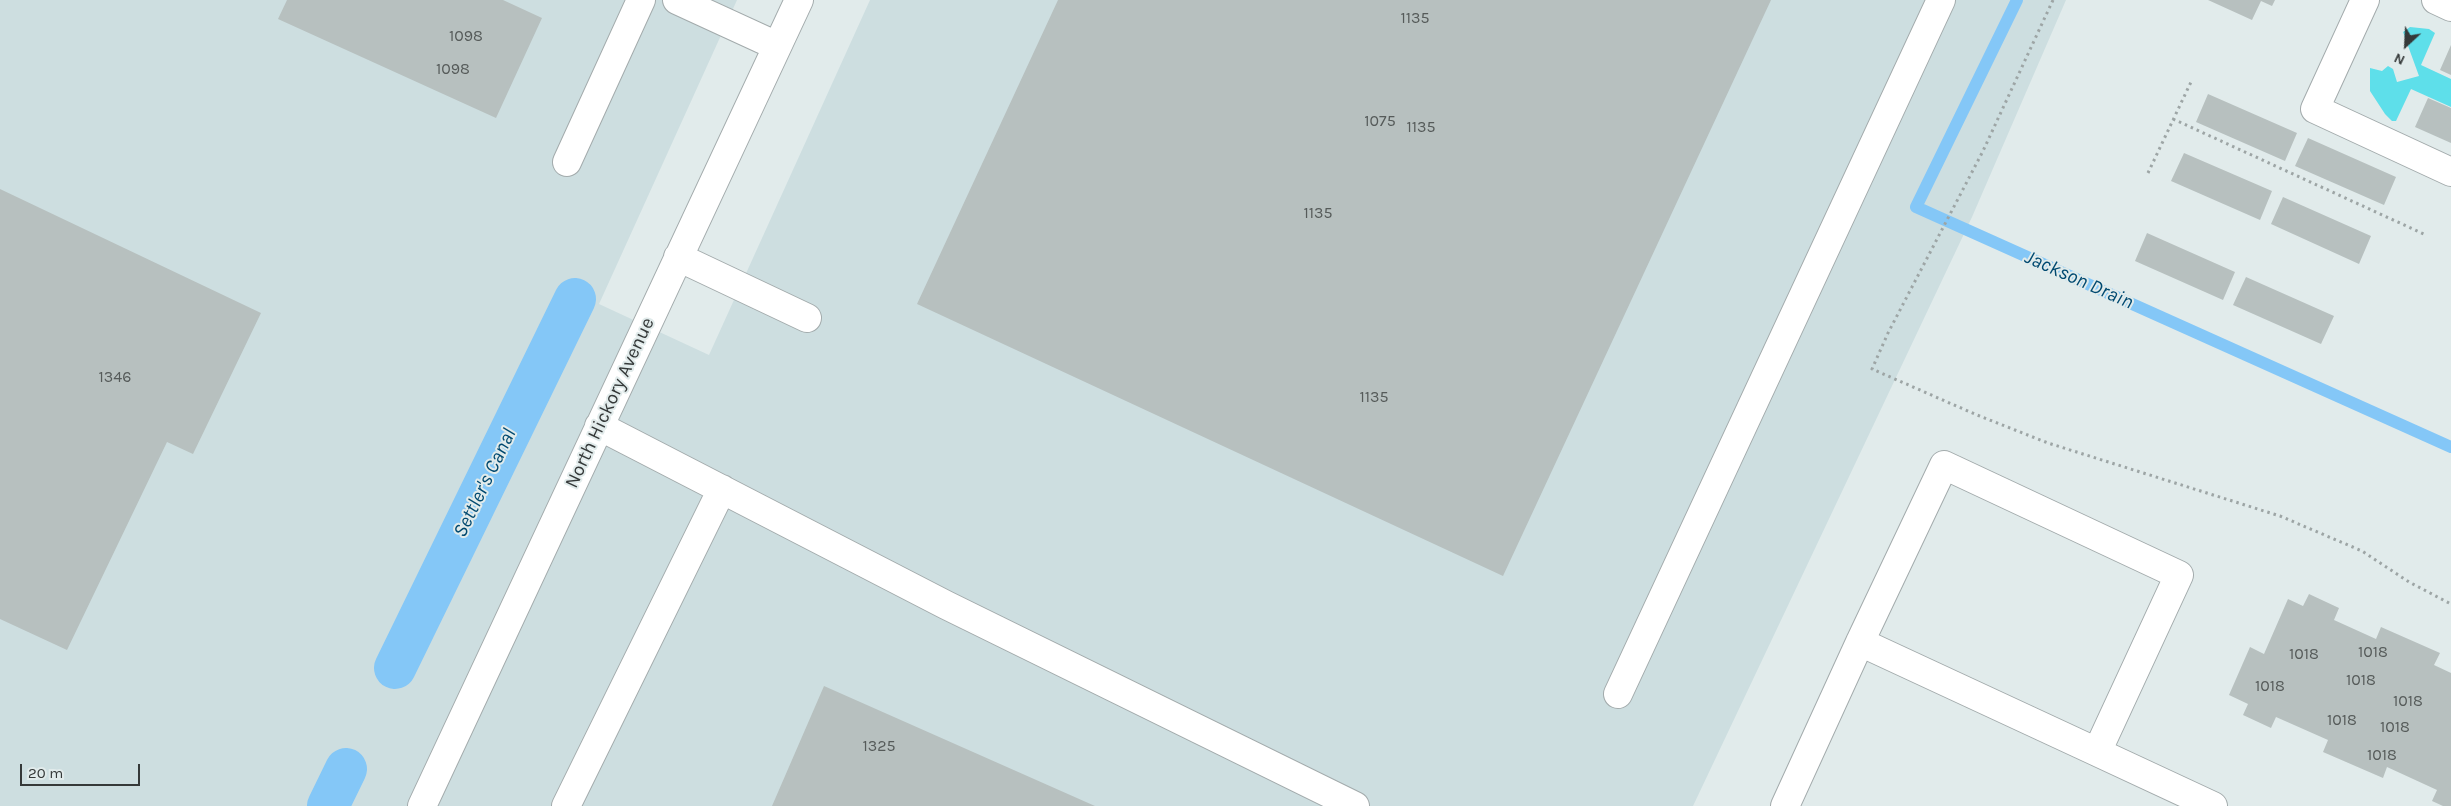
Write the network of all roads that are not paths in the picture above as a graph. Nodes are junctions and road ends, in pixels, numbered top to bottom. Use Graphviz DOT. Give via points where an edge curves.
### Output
graph roads {
  1 [pos="641,0"];
  2 [pos="677,0"];
  3 [pos="799,0"];
  4 [pos="1942,0"];
  5 [pos="2365,0"];
  6 [pos="2436,0"];
  7 [pos="2451,7"];
  8 [pos="777,46"];
  9 [pos="567,162"];
  10 [pos="2451,172"];
  11 [pos="678,257"];
  12 [pos="807,318"];
  13 [pos="599,426"];
  14 [pos="722,489"];
  15 [pos="1860,642"];
  16 [pos="1618,694"];
  17 [pos="2097,752"];
  18 [pos="422,806"];
  19 [pos="566,806"];
  20 [pos="1355,806"];
  21 [pos="1785,806"];
  22 [pos="2213,806"];
  1 -- 9 [label="street"];
  2 -- 8 [label="street"];
  3 -- 8 [label="street, North Hickory Avenue"];
  4 -- 16 [label="street"];
  5 -- 10 [label="street" via="2315,109"];
  6 -- 7 [label="street"];
  8 -- 11 [label="street, North Hickory Avenue"];
  11 -- 12 [label="street"];
  11 -- 13 [label="street, North Hickory Avenue"];
  13 -- 14 [label="street"];
  13 -- 18 [label="street, North Hickory Avenue"];
  14 -- 19 [label="street"];
  14 -- 20 [label="street" via="946,605"];
  15 -- 17 [label="street"];
  15 -- 17 [label="street" via="1944,465 2179,575"];
  15 -- 21 [label="street"];
  17 -- 22 [label="street"];
}
